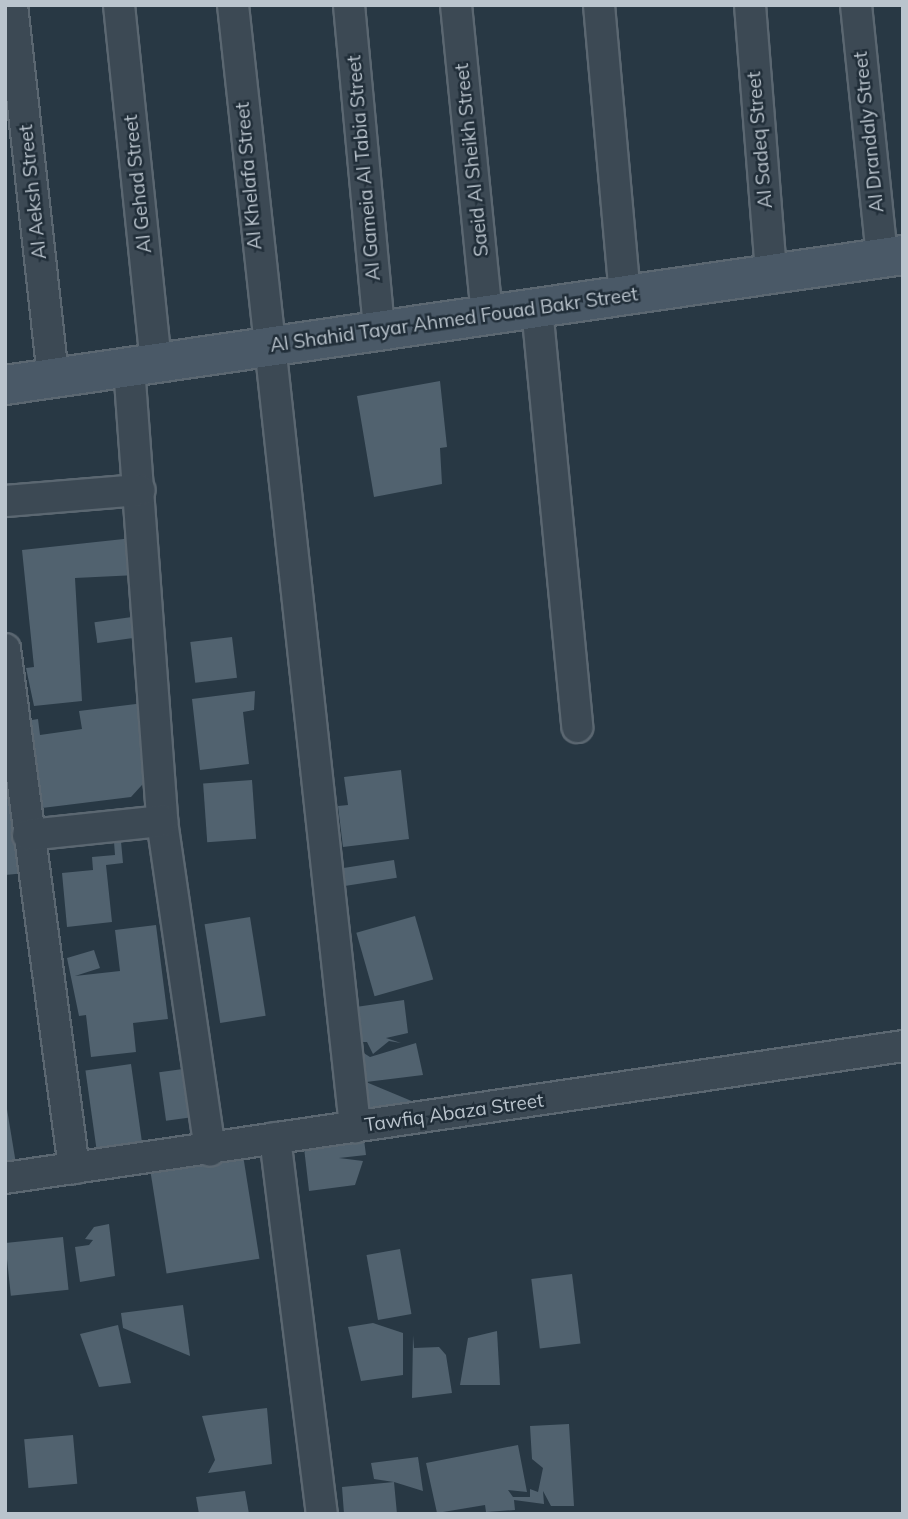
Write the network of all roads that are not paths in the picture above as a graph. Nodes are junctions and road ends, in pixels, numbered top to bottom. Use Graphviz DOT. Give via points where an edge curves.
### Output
graph roads {
  1 [pos="12,5"];
  2 [pos="120,5"];
  3 [pos="233,5"];
  4 [pos="349,5"];
  5 [pos="457,5"];
  6 [pos="598,5"];
  7 [pos="750,5"];
  8 [pos="856,5"];
  9 [pos="892,257"];
  10 [pos="771,274"];
  11 [pos="625,295"];
  12 [pos="537,308"];
  13 [pos="487,316"];
  14 [pos="379,331"];
  15 [pos="265,348"];
  16 [pos="143,365"];
  17 [pos="53,379"];
  18 [pos="5,385"];
  19 [pos="140,490"];
  20 [pos="5,501"];
  21 [pos="5,649"];
  22 [pos="7,717"];
  23 [pos="577,727"];
  24 [pos="162,821"];
  25 [pos="28,835"];
  26 [pos="903,1046"];
  27 [pos="355,1127"];
  28 [pos="275,1139"];
  29 [pos="211,1151"];
  30 [pos="74,1168"];
  31 [pos="5,1178"];
  32 [pos="322,1514"];
  1 -- 17 [label="street, Al Aeksh Street"];
  2 -- 16 [label="street, Al Gehad Street"];
  3 -- 15 [label="street, Al Khelafa Street"];
  4 -- 14 [label="street, Al Gameia Al Tabia Street"];
  5 -- 13 [label="street, Saeid Al Sheikh Street"];
  6 -- 11 [label="street"];
  7 -- 10 [label="street, Al Sadeq Street"];
  8 -- 9 [label="street, Al Drandaly Street"];
  9 -- 10 [label="street, Al Shahid Tayar Ahmed Fouad Bakr Street"];
  10 -- 11 [label="street, Al Shahid Tayar Ahmed Fouad Bakr Street"];
  11 -- 12 [label="street, Al Shahid Tayar Ahmed Fouad Bakr Street"];
  12 -- 13 [label="street, Al Shahid Tayar Ahmed Fouad Bakr Street"];
  12 -- 23 [label="street"];
  13 -- 14 [label="street, Al Shahid Tayar Ahmed Fouad Bakr Street"];
  14 -- 15 [label="street, Al Shahid Tayar Ahmed Fouad Bakr Street"];
  15 -- 16 [label="street, Al Shahid Tayar Ahmed Fouad Bakr Street"];
  15 -- 27 [label="street, Al Khelafa Street"];
  16 -- 17 [label="street, Al Shahid Tayar Ahmed Fouad Bakr Street"];
  16 -- 19 [label="street, Al Gehad Street"];
  17 -- 18 [label="street, Al Shahid Tayar Ahmed Fouad Bakr Street"];
  19 -- 20 [label="street"];
  19 -- 24 [label="street, Al Gehad Street"];
  21 -- 22 [label="street"];
  22 -- 25 [label="street"];
  24 -- 25 [label="street"];
  24 -- 29 [label="street, Al Gehad Street"];
  25 -- 30 [label="street"];
  26 -- 27 [label="street, Tawfiq Abaza Street"];
  27 -- 28 [label="street, Tawfiq Abaza Street"];
  28 -- 29 [label="street, Tawfiq Abaza Street"];
  28 -- 32 [label="street"];
  29 -- 30 [label="street, Tawfiq Abaza Street"];
  30 -- 31 [label="street, Tawfiq Abaza Street"];
}
